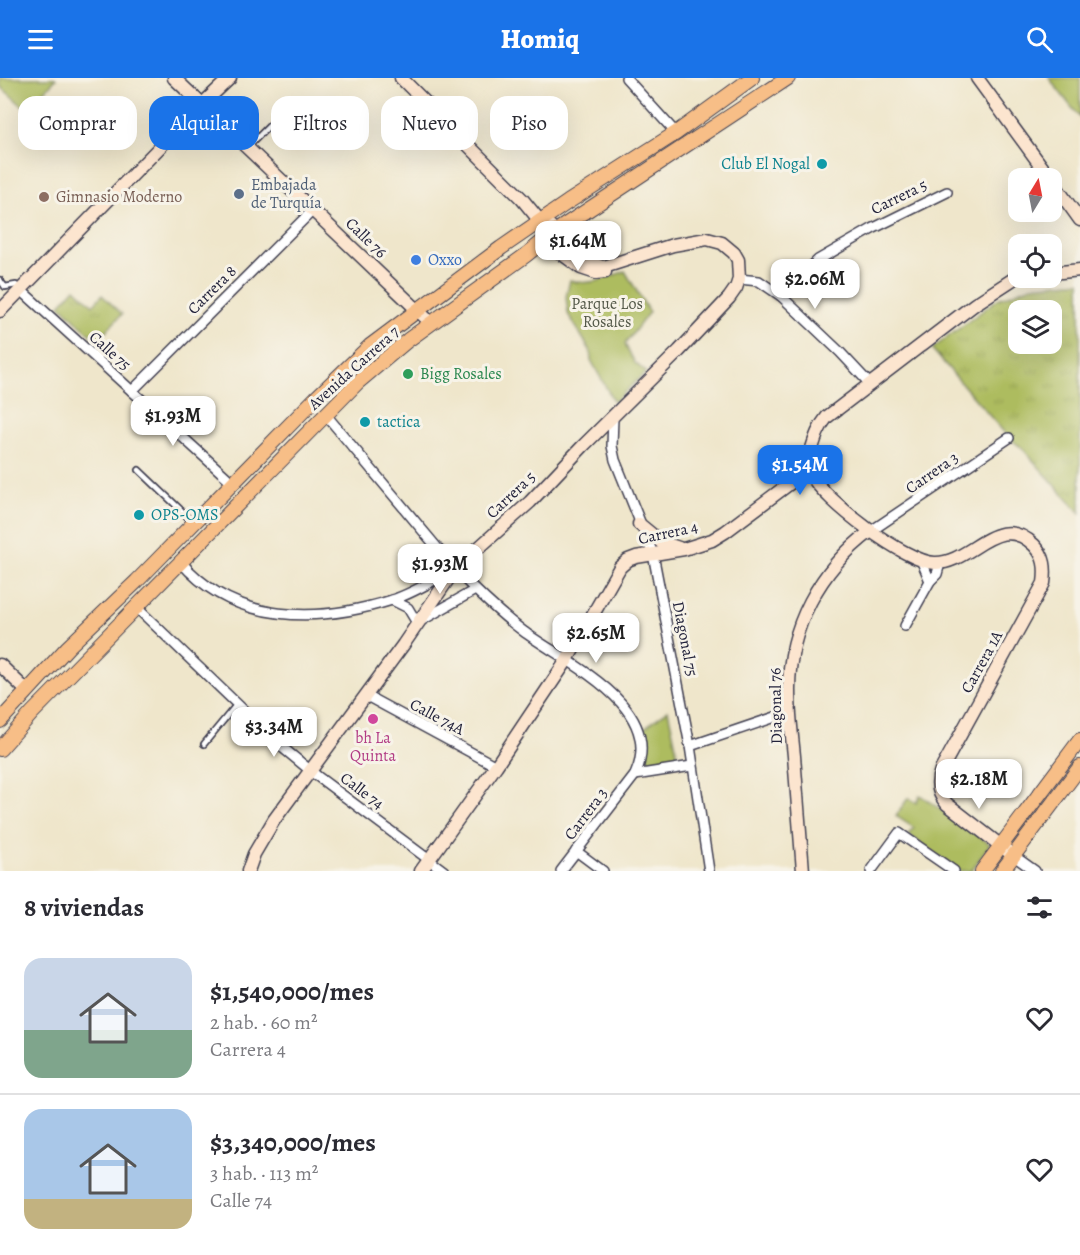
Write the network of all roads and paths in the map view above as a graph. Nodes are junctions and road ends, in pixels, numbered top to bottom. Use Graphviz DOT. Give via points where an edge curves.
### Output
graph roads {
  1 [pos="174,78"];
  2 [pos="230,78"];
  3 [pos="401,78"];
  4 [pos="626,78"];
  5 [pos="752,78"];
  6 [pos="788,78"];
  7 [pos="977,78"];
  8 [pos="193,96"];
  9 [pos="210,96"];
  10 [pos="271,124"];
  11 [pos="676,133"];
  12 [pos="259,136"];
  13 [pos="156,150"];
  14 [pos="249,150"];
  15 [pos="1042,168"];
  16 [pos="947,192"];
  17 [pos="1062,195"];
  18 [pos="313,210"];
  19 [pos="1080,220"];
  20 [pos="540,221"];
  21 [pos="551,234"];
  22 [pos="1080,270"];
  23 [pos="1062,272"];
  24 [pos="738,279"];
  25 [pos="0,280"];
  26 [pos="1008,283"];
  27 [pos="21,290"];
  28 [pos="781,296"];
  29 [pos="418,310"];
  30 [pos="0,311"];
  31 [pos="431,323"];
  32 [pos="870,384"];
  33 [pos="132,391"];
  34 [pos="326,415"];
  35 [pos="613,418"];
  36 [pos="1009,438"];
  37 [pos="808,459"];
  38 [pos="139,470"];
  39 [pos="797,480"];
  40 [pos="815,480"];
  41 [pos="233,483"];
  42 [pos="192,524"];
  43 [pos="639,524"];
  44 [pos="871,531"];
  45 [pos="684,549"];
  46 [pos="653,554"];
  47 [pos="181,562"];
  48 [pos="922,562"];
  49 [pos="940,563"];
  50 [pos="455,569"];
  51 [pos="930,581"];
  52 [pos="476,590"];
  53 [pos="392,600"];
  54 [pos="136,607"];
  55 [pos="417,623"];
  56 [pos="905,626"];
  57 [pos="567,660"];
  58 [pos="0,665"];
  59 [pos="27,691"];
  60 [pos="365,695"];
  61 [pos="237,704"];
  62 [pos="790,712"];
  63 [pos="0,721"];
  64 [pos="1080,740"];
  65 [pos="204,744"];
  66 [pos="690,746"];
  67 [pos="0,749"];
  68 [pos="496,766"];
  69 [pos="692,766"];
  70 [pos="1080,767"];
  71 [pos="310,770"];
  72 [pos="635,775"];
  73 [pos="1000,846"];
  74 [pos="576,851"];
  75 [pos="1014,856"];
  76 [pos="429,860"];
  77 [pos="248,871"];
  78 [pos="421,871"];
  79 [pos="444,871"];
  80 [pos="561,871"];
  81 [pos="603,871"];
  82 [pos="709,871"];
  83 [pos="803,871"];
  84 [pos="871,871"];
  85 [pos="954,871"];
  86 [pos="982,871"];
  87 [pos="1002,871"];
  88 [pos="1035,871"];
  1 -- 8 [label="street, Calle 76"];
  2 -- 9 [label="street"];
  3 -- 20 [label="street"];
  4 -- 11 [label="street"];
  5 -- 11 [label="main road, Avenida Carrera 7"];
  6 -- 21 [label="main road, Avenida Carrera 7"];
  7 -- 15 [label="street"];
  10 -- 12 [label="lane"];
  11 -- 20 [label="main road, Avenida Carrera 7"];
  13 -- 27 [label="street"];
  14 -- 18 [label="street, Calle 76"];
  16 -- 28 [label="street, Carrera 5" via="818,260"];
  17 -- 19 [label="street"];
  18 -- 29 [label="street, Calle 76"];
  18 -- 33 [label="street, Carrera 8"];
  20 -- 21 [label="street"];
  20 -- 29 [label="main road, Avenida Carrera 7"];
  21 -- 24 [label="street" via="572,262 588,271 604,272 673,245 707,239 722,243 738,260"];
  21 -- 31 [label="main road, Avenida Carrera 7"];
  22 -- 23 [label="street"];
  24 -- 28 [label="street" via="759,281"];
  24 -- 35 [label="street, Carrera 5" via="729,298"];
  25 -- 27 [label="lane" via="5,287 16,285"];
  26 -- 32 [label="street, Carrera 4"];
  27 -- 30 [label="street"];
  27 -- 33 [label="street, Calle 75"];
  28 -- 32 [label="street"];
  29 -- 31 [label="street, Calle 76"];
  29 -- 41 [label="main road, Avenida Carrera 7" via="346,367"];
  31 -- 34 [label="main road, Avenida Carrera 7" via="365,376"];
  32 -- 37 [label="street, Carrera 4" via="826,417"];
  33 -- 41 [label="street, Calle 75"];
  34 -- 47 [label="main road, Avenida Carrera 7"];
  34 -- 50 [label="street"];
  35 -- 43 [label="street, Diagonal 75" via="615,460"];
  35 -- 50 [label="street, Carrera 5" via="530,502"];
  36 -- 44 [label="street, Carrera 3"];
  37 -- 39 [label="street, Carrera 4"];
  37 -- 40 [label="street"];
  38 -- 42 [label="lane"];
  39 -- 40 [label="street"];
  39 -- 45 [label="street, Carrera 4" via="712,540"];
  40 -- 44 [label="street"];
  41 -- 42 [label="main road, Avenida Carrera 7"];
  42 -- 59 [label="main road, Avenida Carrera 7"];
  43 -- 45 [label="street" via="661,542"];
  43 -- 46 [label="street, Diagonal 75"];
  44 -- 48 [label="street"];
  44 -- 62 [label="street, Diagonal 76" via="839,558 805,610 790,671"];
  45 -- 46 [label="street, Carrera 4"];
  46 -- 57 [label="street, Carrera 4" via="632,558 620,567"];
  46 -- 66 [label="street, Diagonal 75"];
  47 -- 53 [label="street" via="220,596 243,606 278,613 322,615"];
  47 -- 54 [label="main road, Avenida Carrera 7"];
  48 -- 49 [label="street"];
  48 -- 51 [label="street"];
  49 -- 51 [label="street" via="938,574"];
  49 -- 73 [label="street, Carrera 1A" via="955,560 989,537 1014,534 1030,541 1045,565 1044,583 941,770 938,783 947,804"];
  50 -- 52 [label="street"];
  50 -- 53 [label="street"];
  50 -- 55 [label="street, Carrera 5"];
  51 -- 56 [label="street"];
  52 -- 55 [label="street"];
  52 -- 57 [label="street" via="525,632"];
  53 -- 55 [label="street" via="408,608"];
  54 -- 61 [label="street, Calle 74"];
  54 -- 67 [label="main road, Avenida Carrera 7"];
  55 -- 60 [label="street, Carrera 5"];
  57 -- 68 [label="street, Carrera 4"];
  57 -- 72 [label="street" via="606,687 625,707 640,743"];
  58 -- 59 [label="street"];
  59 -- 63 [label="main road, Avenida Carrera 7"];
  60 -- 68 [label="street, Calle 74A"];
  60 -- 71 [label="street, Carrera 5"];
  61 -- 65 [label="lane"];
  61 -- 71 [label="street, Calle 74"];
  62 -- 66 [label="street"];
  62 -- 83 [label="street, Diagonal 76"];
  64 -- 73 [label="main road"];
  66 -- 69 [label="street, Diagonal 75"];
  68 -- 76 [label="street, Carrera 4"];
  69 -- 72 [label="street"];
  69 -- 82 [label="street, Diagonal 75"];
  70 -- 75 [label="main road"];
  71 -- 76 [label="street, Calle 74"];
  71 -- 77 [label="street, Carrera 5" via="274,820"];
  72 -- 74 [label="street, Carrera 3"];
  73 -- 75 [label="street"];
  73 -- 86 [label="main road"];
  74 -- 80 [label="street, Carrera 3"];
  74 -- 81 [label="street"];
  75 -- 87 [label="main road"];
  75 -- 88 [label="street"];
  76 -- 78 [label="street, Carrera 4"];
  76 -- 79 [label="street, Calle 74"];
  84 -- 85 [label="street" via="899,833"];
}
